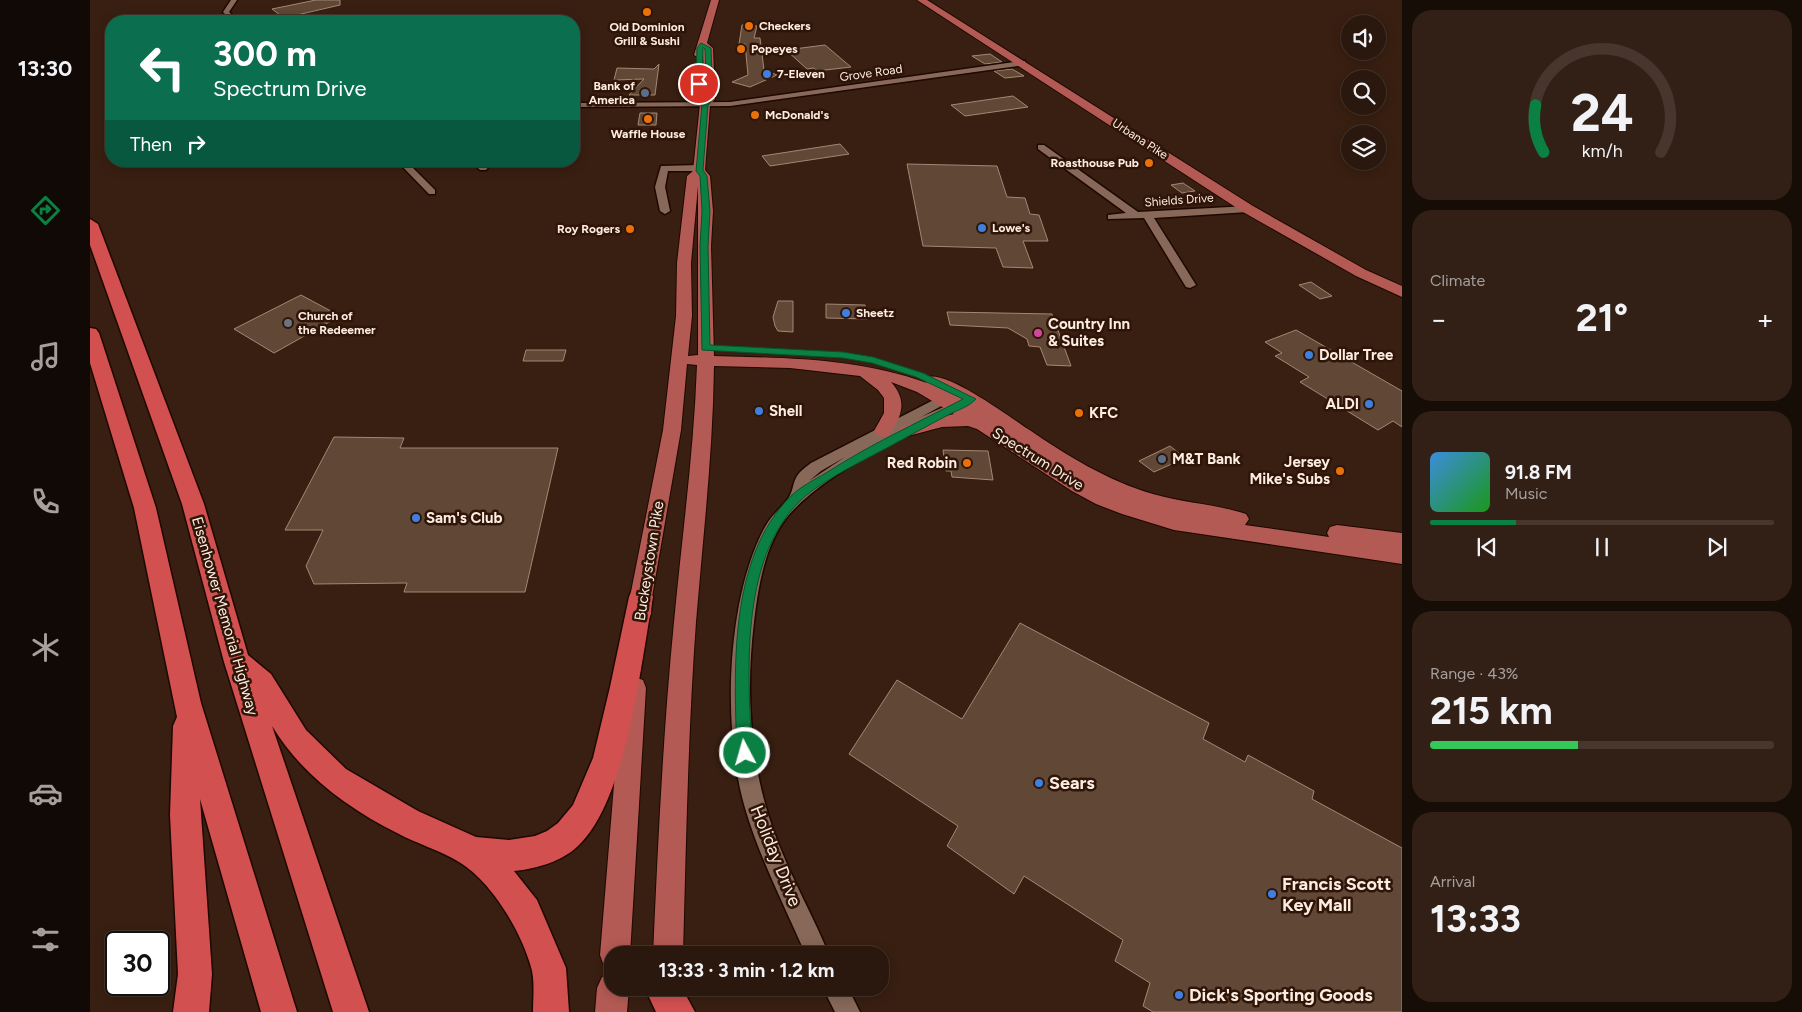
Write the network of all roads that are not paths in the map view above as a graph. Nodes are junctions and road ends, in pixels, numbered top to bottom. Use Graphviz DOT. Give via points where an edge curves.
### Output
graph roads {
  1 [pos="234,0"];
  2 [pos="715,0"];
  3 [pos="921,0"];
  4 [pos="229,15"];
  5 [pos="703,44"];
  6 [pos="1022,63"];
  7 [pos="705,104"];
  8 [pos="580,105"];
  9 [pos="1041,147"];
  10 [pos="407,167"];
  11 [pos="699,169"];
  12 [pos="432,192"];
  13 [pos="1248,208"];
  14 [pos="665,211"];
  15 [pos="1142,215"];
  16 [pos="1112,217"];
  17 [pos="90,224"];
  18 [pos="1361,273"];
  19 [pos="1190,285"];
  20 [pos="1402,292"];
  21 [pos="1402,301"];
  22 [pos="90,333"];
  23 [pos="681,353"];
  24 [pos="706,354"];
  25 [pos="852,369"];
  26 [pos="957,399"];
  27 [pos="987,427"];
  28 [pos="908,430"];
  29 [pos="883,431"];
  30 [pos="796,497"];
  31 [pos="1402,542"];
  32 [pos="1402,556"];
  33 [pos="641,597"];
  34 [pos="237,662"];
  35 [pos="187,703"];
  36 [pos="471,852"];
  37 [pos="616,946"];
  38 [pos="668,946"];
  39 [pos="814,946"];
  40 [pos="612,996"];
  41 [pos="839,996"];
  42 [pos="192,1012"];
  43 [pos="279,1012"];
  44 [pos="350,1012"];
  45 [pos="551,1012"];
  46 [pos="611,1012"];
  47 [pos="848,1012"];
  1 -- 4 [label="street" via="226,12"];
  2 -- 5 [label="main road, Buckeystown Pike"];
  3 -- 6 [label="main road, Urbana Pike"];
  5 -- 7 [label="main road, Buckeystown Pike" via="708,48 710,99"];
  5 -- 7 [label="main road, Buckeystown Pike" via="699,48 698,99"];
  6 -- 7 [label="street, Grove Road" via="771,99"];
  6 -- 13 [label="main road, Urbana Pike"];
  7 -- 8 [label="street, Grove Road"];
  7 -- 11 [label="main road, Buckeystown Pike"];
  9 -- 15 [label="street"];
  10 -- 12 [label="street"];
  11 -- 14 [label="street" via="664,168 660,187"];
  11 -- 23 [label="main road, Buckeystown Pike" via="693,176 684,263"];
  11 -- 24 [label="main road, Buckeystown Pike" via="704,176 706,211"];
  13 -- 15 [label="street, Shields Drive"];
  13 -- 18 [label="main road, Urbana Pike"];
  15 -- 16 [label="street, Shields Drive"];
  15 -- 19 [label="street"];
  17 -- 34 [label="highway, Eisenhower Memorial Highway" via="192,504"];
  18 -- 20 [label="main road, Urbana Pike"];
  18 -- 21 [label="main road, Urbana Pike" via="1374,285"];
  22 -- 35 [label="highway" via="145,508"];
  23 -- 24 [label="main road, Spectrum Drive"];
  23 -- 33 [label="main road, Buckeystown Pike" via="672,430"];
  24 -- 25 [label="main road, Spectrum Drive"];
  24 -- 26 [label="main road, Spectrum Drive" via="850,356 873,360 910,372"];
  24 -- 38 [label="main road, Buckeystown Pike" via="704,421 675,771"];
  25 -- 26 [label="main road, Spectrum Drive" via="888,374"];
  25 -- 29 [label="main road" via="870,375 892,392 894,413"];
  26 -- 27 [label="main road, Spectrum Drive"];
  26 -- 28 [label="street, Holiday Drive"];
  26 -- 29 [label="street, Holiday Drive"];
  26 -- 31 [label="main road, Spectrum Drive" via="1108,485 1138,497 1264,523"];
  27 -- 28 [label="main road" via="960,419"];
  27 -- 32 [label="main road, Spectrum Drive" via="1079,486 1129,510 1174,522"];
  28 -- 30 [label="street, Holiday Drive"];
  29 -- 30 [label="street, Holiday Drive" via="816,467 803,478"];
  30 -- 39 [label="street, Holiday Drive" via="770,530 752,585 742,668 742,725 746,767 763,833"];
  33 -- 36 [label="highway" via="607,764 586,811 569,834 546,848 516,855 490,856"];
  33 -- 37 [label="main road, Buckeystown Pike"];
  34 -- 36 [label="highway" via="261,683 296,740 336,779 407,822"];
  34 -- 44 [label="highway, Eisenhower Memorial Highway"];
  35 -- 42 [label="highway" via="186,815 195,974"];
  35 -- 43 [label="highway"];
  36 -- 45 [label="highway" via="494,871 525,912 549,968"];
  40 -- 46 [label="main road"];
  41 -- 47 [label="street"];
}
